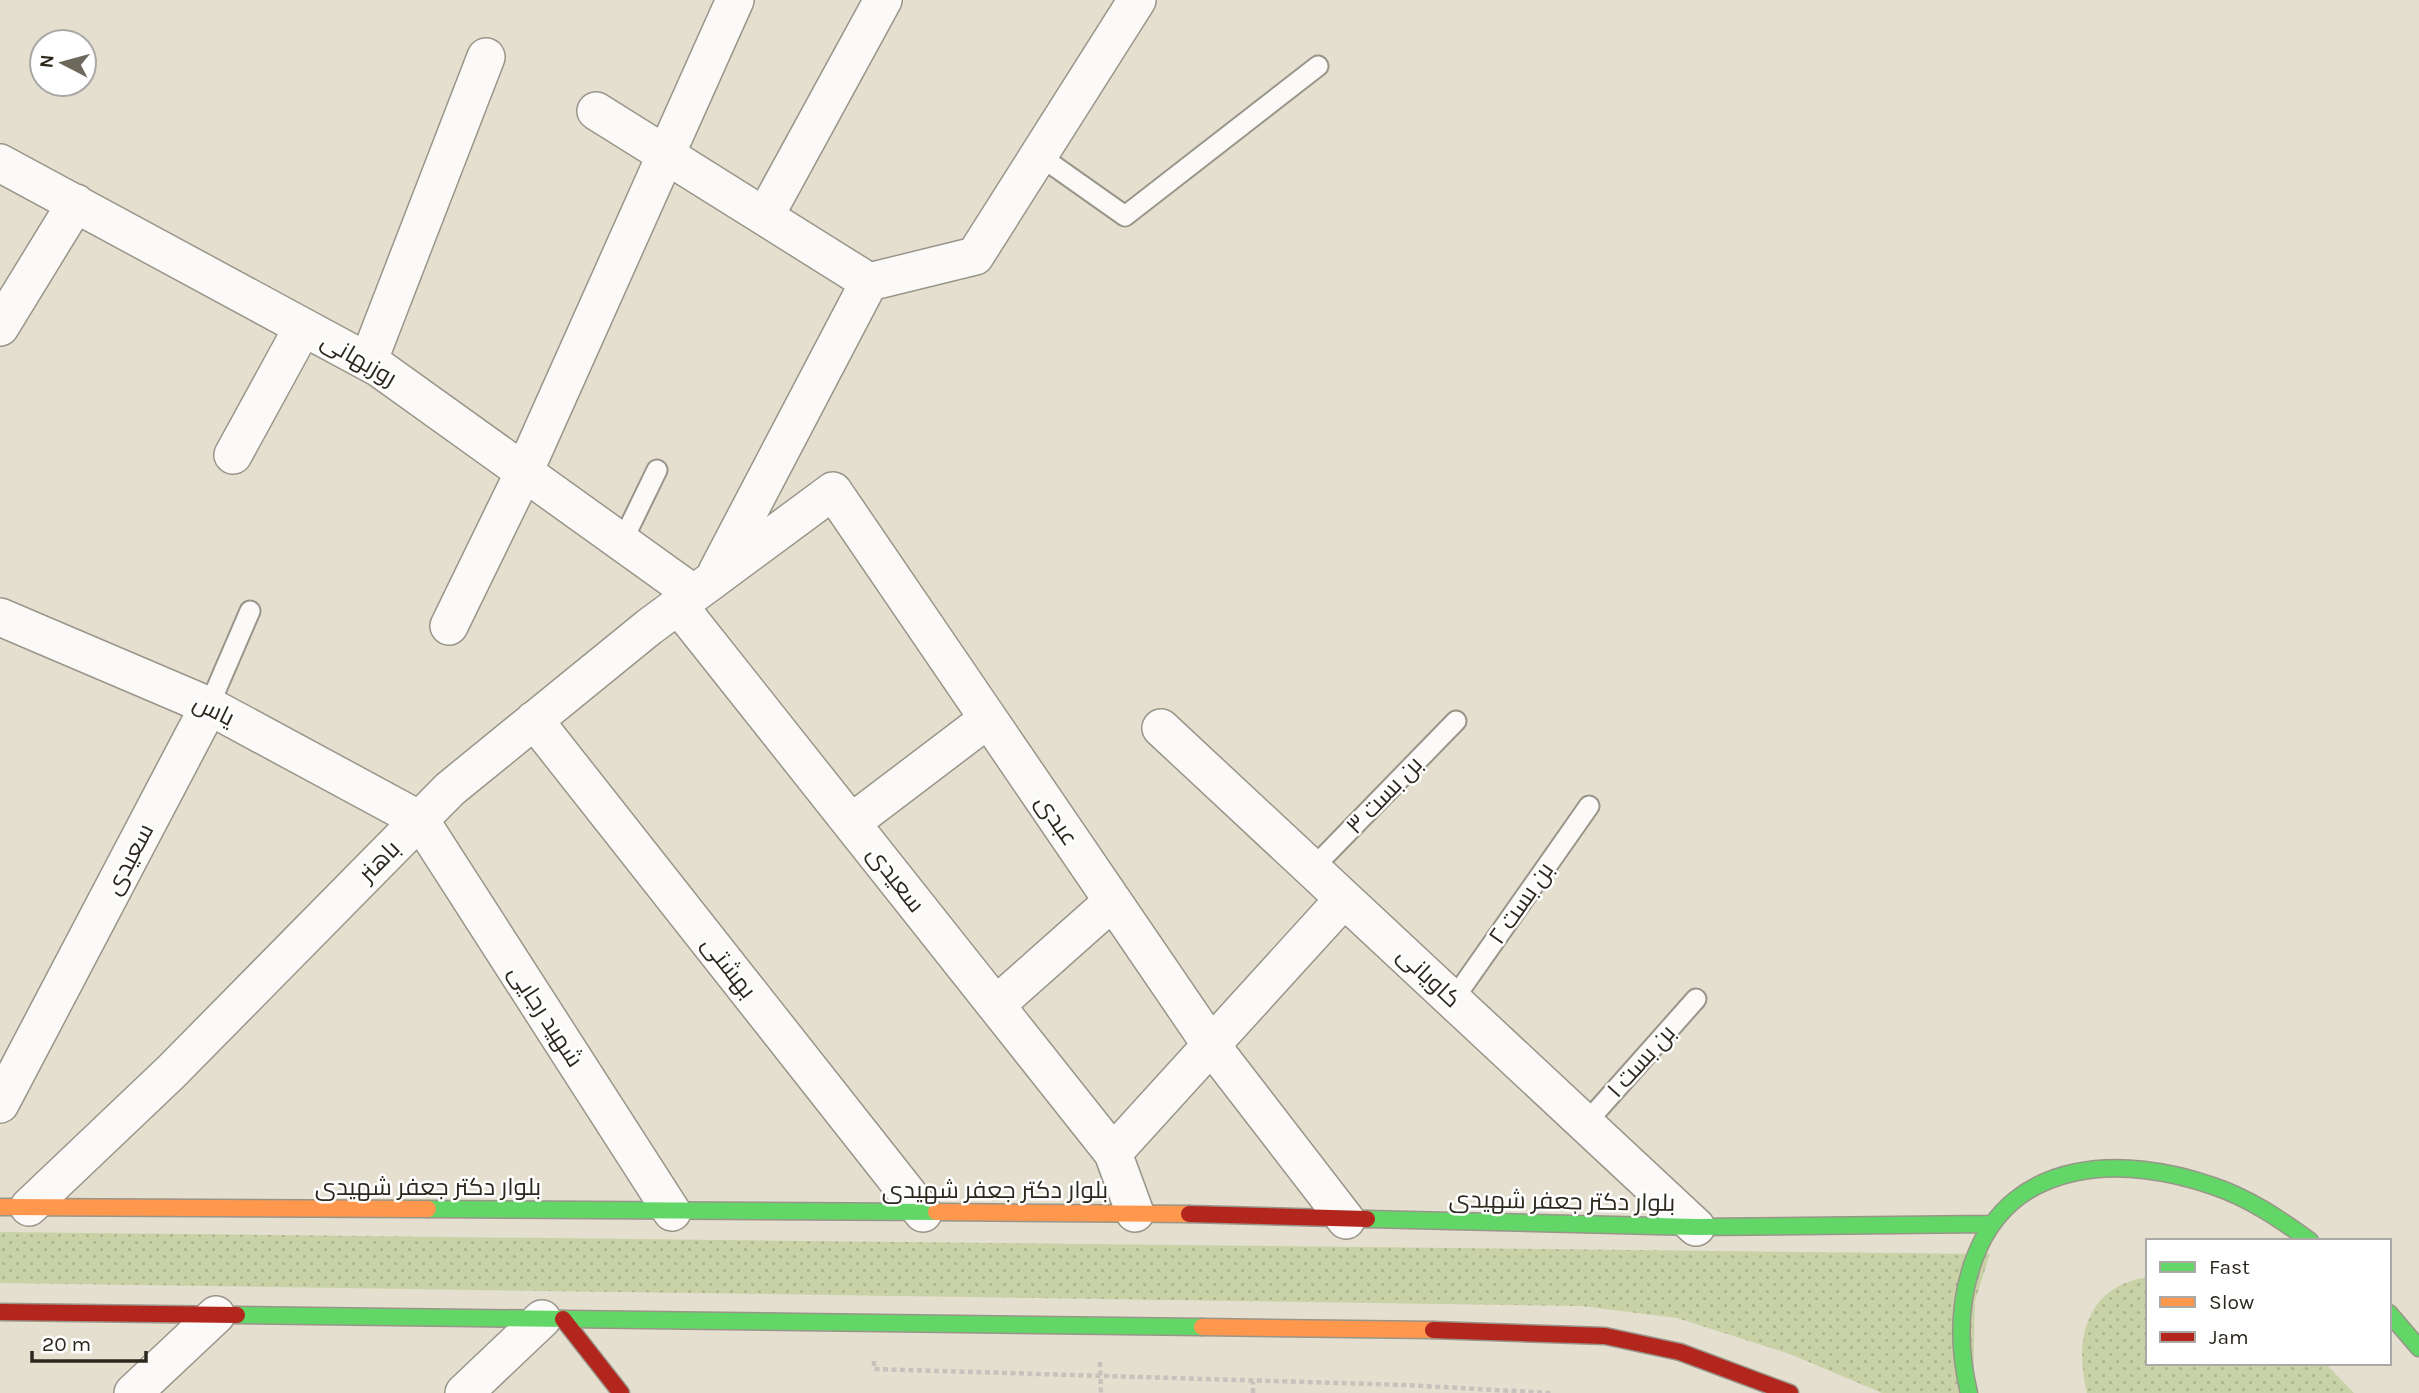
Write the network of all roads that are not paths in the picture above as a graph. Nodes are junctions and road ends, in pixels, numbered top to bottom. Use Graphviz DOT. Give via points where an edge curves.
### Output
graph roads {
  1 [pos="735,0"];
  2 [pos="883,0"];
  3 [pos="1137,0"];
  4 [pos="486,57"];
  5 [pos="1318,66"];
  6 [pos="596,111"];
  7 [pos="666,154"];
  8 [pos="1040,156"];
  9 [pos="0,163"];
  10 [pos="76,203"];
  11 [pos="765,216"];
  12 [pos="869,282"];
  13 [pos="0,327"];
  14 [pos="303,327"];
  15 [pos="368,362"];
  16 [pos="233,455"];
  17 [pos="657,470"];
  18 [pos="524,472"];
  19 [pos="622,542"];
  20 [pos="757,548"];
  21 [pos="695,593"];
  22 [pos="250,611"];
  23 [pos="0,617"];
  24 [pos="449,626"];
  25 [pos="209,706"];
  26 [pos="988,719"];
  27 [pos="534,720"];
  28 [pos="1457,722"];
  29 [pos="1161,728"];
  30 [pos="1589,806"];
  31 [pos="420,820"];
  32 [pos="851,823"];
  33 [pos="1312,869"];
  34 [pos="1345,899"];
  35 [pos="1112,902"];
  36 [pos="1696,999"];
  37 [pos="1453,1000"];
  38 [pos="996,1005"];
  39 [pos="1211,1045"];
  40 [pos="9,1066"];
  41 [pos="0,1104"];
  42 [pos="1586,1124"];
  43 [pos="1113,1153"];
  44 [pos="15,1207"];
  45 [pos="672,1212"];
  46 [pos="923,1213"];
  47 [pos="1135,1213"];
  48 [pos="1346,1220"];
  49 [pos="1989,1224"];
  50 [pos="1696,1227"];
  51 [pos="2307,1239"];
  52 [pos="216,1315"];
  53 [pos="2391,1315"];
  54 [pos="1,1316"];
  55 [pos="552,1319"];
  56 [pos="2419,1348"];
  57 [pos="134,1393"];
  58 [pos="464,1393"];
  59 [pos="621,1393"];
  60 [pos="1790,1393"];
  61 [pos="1969,1393"];
  1 -- 7 [label="street"];
  2 -- 11 [label="street"];
  3 -- 8 [label="street"];
  4 -- 15 [label="street"];
  5 -- 8 [label="lane" via="1125,216"];
  6 -- 7 [label="street"];
  7 -- 11 [label="street"];
  7 -- 18 [label="street"];
  8 -- 12 [label="street" via="975,256"];
  9 -- 10 [label="street, روزبهانی"];
  10 -- 13 [label="street"];
  10 -- 14 [label="street, روزبهانی"];
  11 -- 12 [label="street"];
  12 -- 21 [label="street"];
  14 -- 15 [label="street, روزبهانی"];
  14 -- 16 [label="street"];
  15 -- 18 [label="street, روزبهانی"];
  17 -- 19 [label="lane"];
  18 -- 19 [label="street, روزبهانی"];
  18 -- 24 [label="street"];
  19 -- 21 [label="street, روزبهانی"];
  20 -- 21 [label="street, باهنر"];
  20 -- 26 [label="street, عبدی" via="833,491"];
  21 -- 27 [label="street, باهنر"];
  21 -- 32 [label="street, سعیدی"];
  22 -- 25 [label="lane, سعیدی"];
  23 -- 25 [label="street, یاس"];
  25 -- 31 [label="street, یاس"];
  25 -- 40 [label="street, سعیدی"];
  26 -- 32 [label="street"];
  26 -- 35 [label="street, عبدی"];
  27 -- 31 [label="street, باهنر" via="450,789"];
  27 -- 46 [label="street, بهشتی"];
  28 -- 33 [label="lane, بن بست ۳"];
  29 -- 33 [label="street, کاویانی"];
  30 -- 37 [label="lane, بن بست ۲"];
  31 -- 44 [label="street, باهنر" via="171,1072"];
  31 -- 45 [label="street, شهید رجایی"];
  32 -- 38 [label="street, سعیدی"];
  33 -- 34 [label="street, کاویانی"];
  34 -- 37 [label="street, کاویانی"];
  34 -- 39 [label="street"];
  35 -- 38 [label="street"];
  35 -- 39 [label="street, عبدی"];
  36 -- 42 [label="lane, بن بست ۱"];
  37 -- 42 [label="street, کاویانی"];
  38 -- 43 [label="street, سعیدی"];
  39 -- 43 [label="street"];
  39 -- 48 [label="street, عبدی"];
  40 -- 41 [label="street, سعیدی"];
  42 -- 50 [label="street, کاویانی"];
  43 -- 47 [label="street, سعیدی"];
  44 -- 45 [label="main road, بلوار دکتر جعفر شهیدی"];
  45 -- 46 [label="main road, بلوار دکتر جعفر شهیدی"];
  46 -- 47 [label="main road, بلوار دکتر جعفر شهیدی"];
  47 -- 48 [label="main road, بلوار دکتر جعفر شهیدی"];
  48 -- 50 [label="main road, بلوار دکتر جعفر شهیدی"];
  49 -- 50 [label="main road, بلوار دکتر جعفر شهیدی"];
  49 -- 51 [label="main road" via="2030,1187 2078,1169 2137,1169 2180,1175 2237,1195"];
  49 -- 61 [label="main road" via="1965,1278 1960,1320"];
  52 -- 54 [label="main road"];
  52 -- 55 [label="main road"];
  52 -- 57 [label="street"];
  53 -- 56 [label="main road"];
  55 -- 58 [label="street"];
  55 -- 59 [label="main road"];
  55 -- 60 [label="main road" via="1605,1336 1680,1352"];
}
